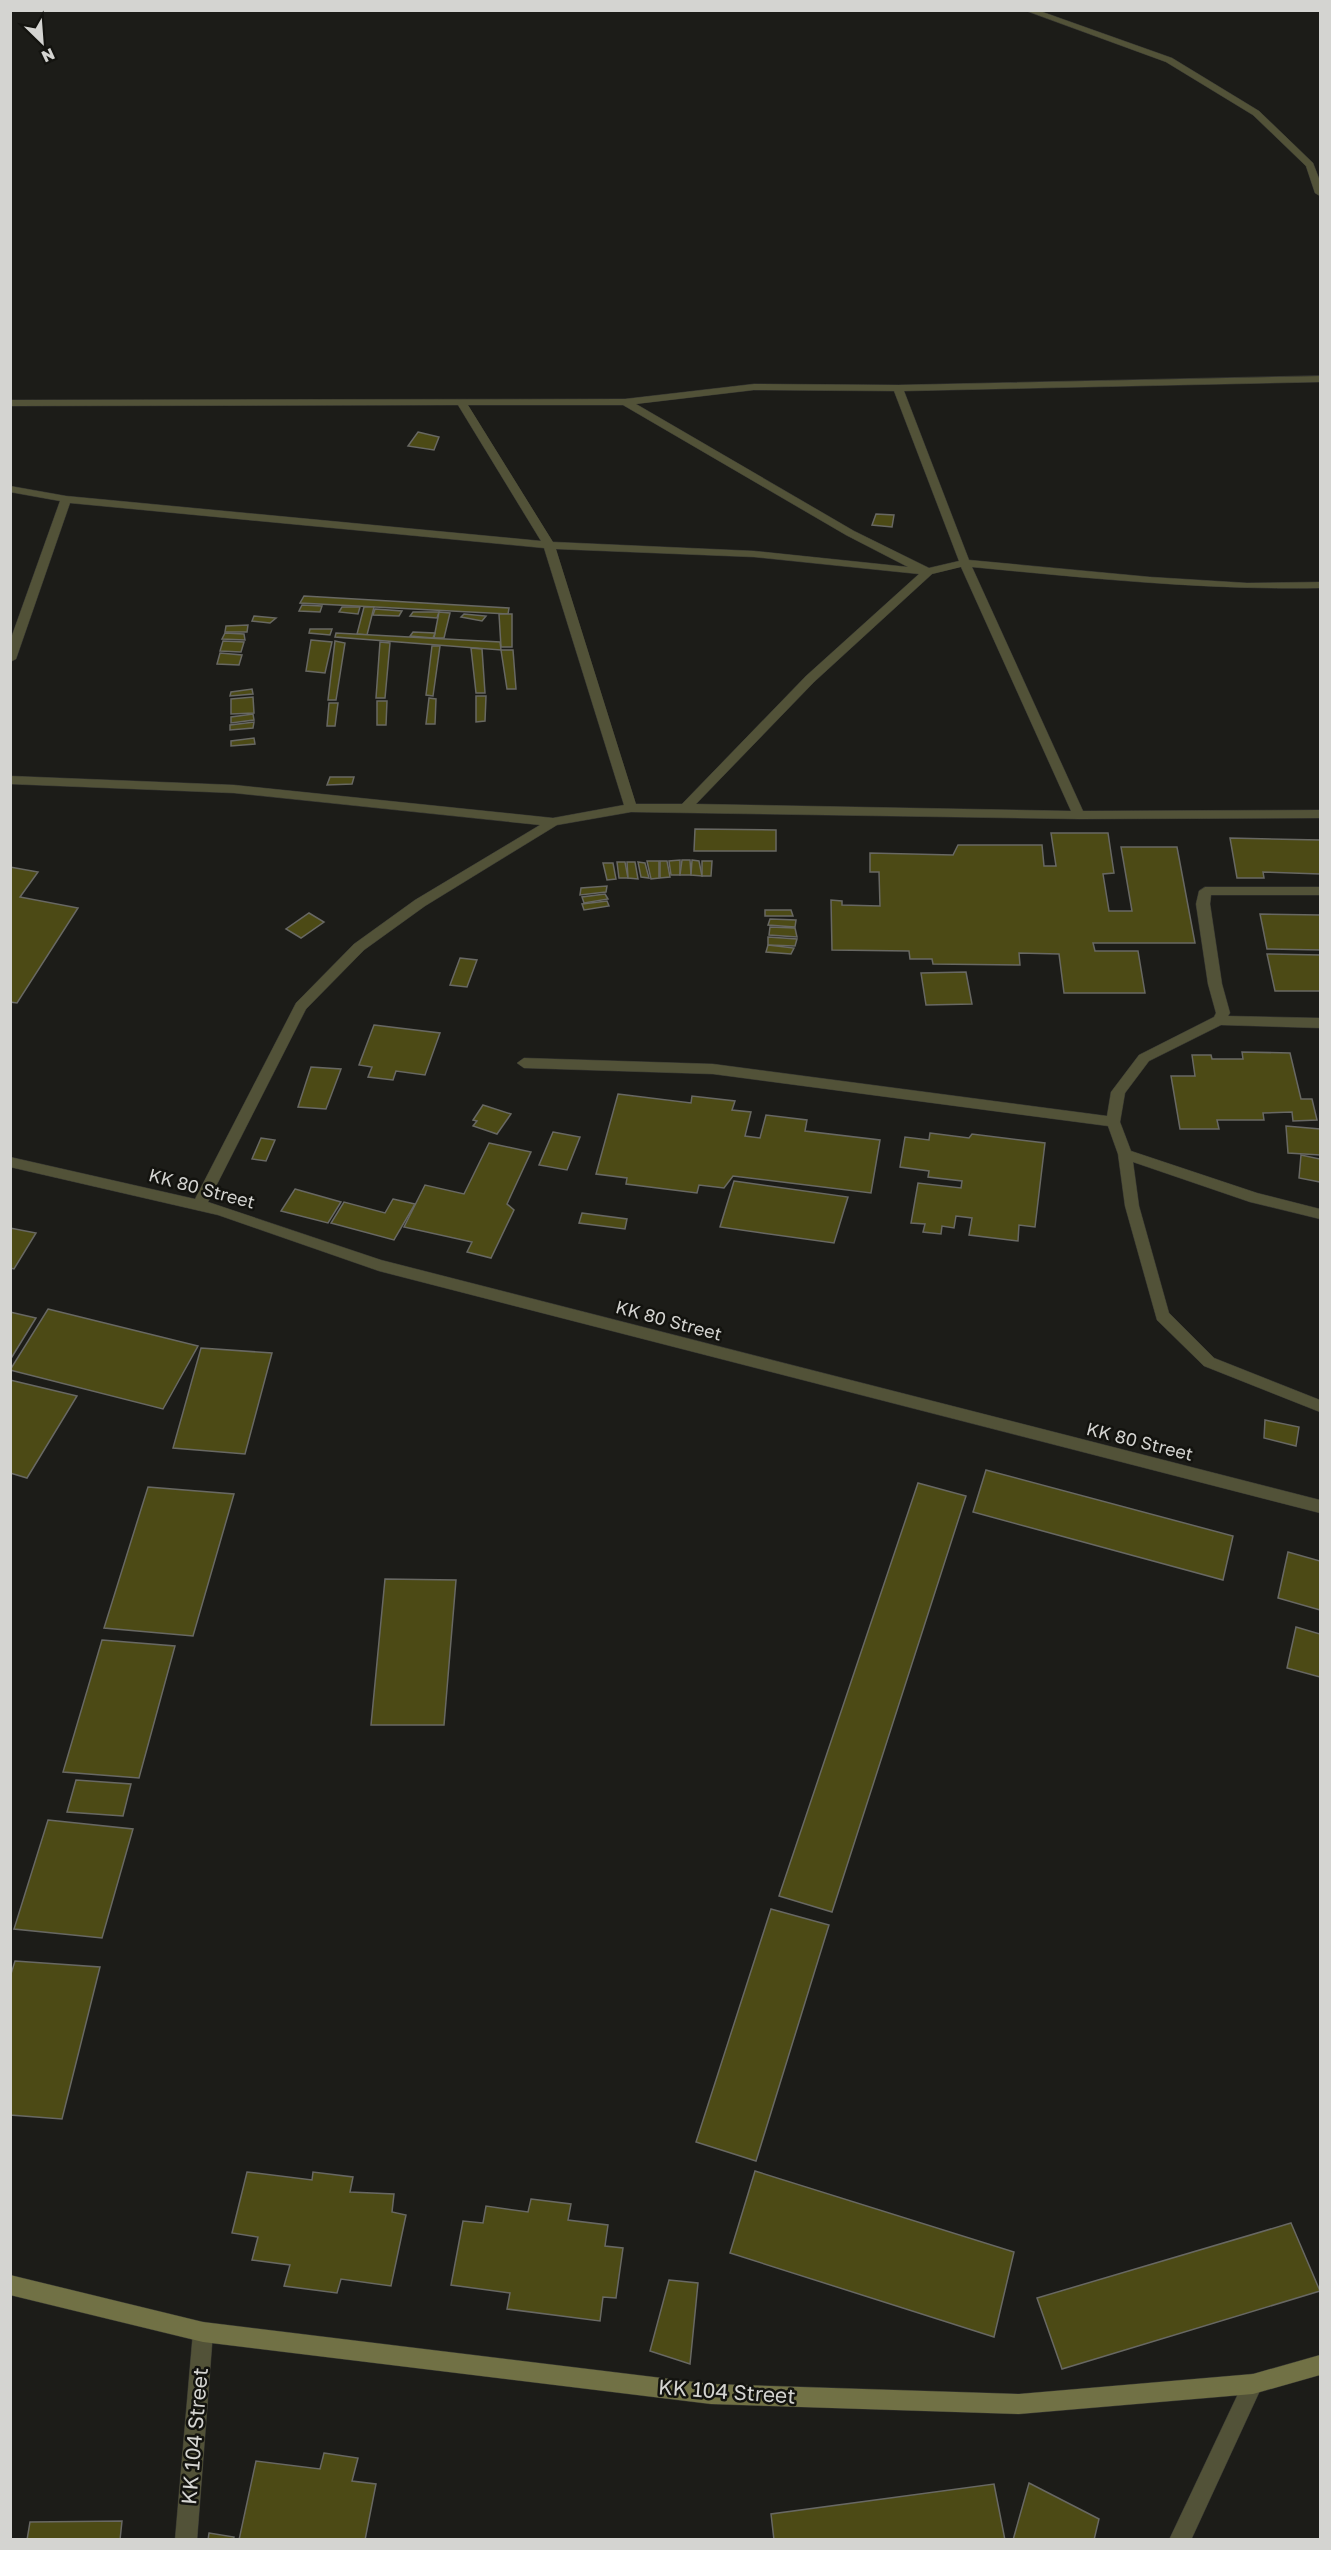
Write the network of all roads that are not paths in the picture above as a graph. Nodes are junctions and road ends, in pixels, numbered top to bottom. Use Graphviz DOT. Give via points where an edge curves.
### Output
graph roads {
  1 [pos="1028,10"];
  2 [pos="1060,10"];
  3 [pos="1060,21"];
  4 [pos="1320,193"];
  5 [pos="1320,379"];
  6 [pos="898,388"];
  7 [pos="460,401"];
  8 [pos="625,402"];
  9 [pos="10,403"];
  10 [pos="10,489"];
  11 [pos="66,499"];
  12 [pos="549,545"];
  13 [pos="965,563"];
  14 [pos="928,572"];
  15 [pos="1320,585"];
  16 [pos="10,659"];
  17 [pos="10,780"];
  18 [pos="632,808"];
  19 [pos="685,808"];
  20 [pos="1320,814"];
  21 [pos="1079,815"];
  22 [pos="553,822"];
  23 [pos="1320,891"];
  24 [pos="1219,1020"];
  25 [pos="1320,1023"];
  26 [pos="524,1064"];
  27 [pos="1113,1122"];
  28 [pos="1125,1154"];
  29 [pos="10,1162"];
  30 [pos="199,1206"];
  31 [pos="1320,1214"];
  32 [pos="1320,1406"];
  33 [pos="1320,1507"];
  34 [pos="10,2285"];
  35 [pos="203,2332"];
  36 [pos="1320,2365"];
  37 [pos="1253,2384"];
  38 [pos="186,2540"];
  39 [pos="1180,2540"];
  1 -- 3 [label="street"];
  2 -- 3 [label="street"];
  3 -- 4 [label="street" via="1169,60 1256,113 1310,165"];
  5 -- 6 [label="street"];
  6 -- 8 [label="street" via="754,387"];
  6 -- 13 [label="street"];
  7 -- 8 [label="street"];
  7 -- 9 [label="street"];
  7 -- 12 [label="street"];
  8 -- 14 [label="street" via="850,533"];
  10 -- 11 [label="street"];
  11 -- 12 [label="street"];
  11 -- 16 [label="street"];
  12 -- 14 [label="street" via="754,554"];
  12 -- 18 [label="street"];
  13 -- 14 [label="street"];
  13 -- 15 [label="street" via="1247,586"];
  13 -- 21 [label="street"];
  14 -- 19 [label="street" via="810,678"];
  17 -- 22 [label="street" via="234,789"];
  18 -- 19 [label="street"];
  18 -- 22 [label="street"];
  19 -- 21 [label="street"];
  20 -- 21 [label="street"];
  22 -- 30 [label="street" via="420,903 358,947 301,1006"];
  23 -- 24 [label="street" via="1205,891 1203,904 1223,1013"];
  24 -- 25 [label="street"];
  24 -- 27 [label="street" via="1144,1058 1118,1092"];
  26 -- 27 [label="street" via="713,1070"];
  27 -- 28 [label="street"];
  28 -- 31 [label="street" via="1255,1198"];
  28 -- 32 [label="street" via="1132,1206 1162,1316 1209,1362"];
  29 -- 30 [label="street, KK 80 Street"];
  30 -- 33 [label="street, KK 80 Street" via="379,1264"];
  34 -- 35 [label="street, KK 104 Street"];
  35 -- 37 [label="street, KK 104 Street" via="711,2394 1019,2404"];
  35 -- 38 [label="street, KK 104 Street"];
  36 -- 37 [label="street, KK 104 Street"];
  37 -- 39 [label="street"];
}
